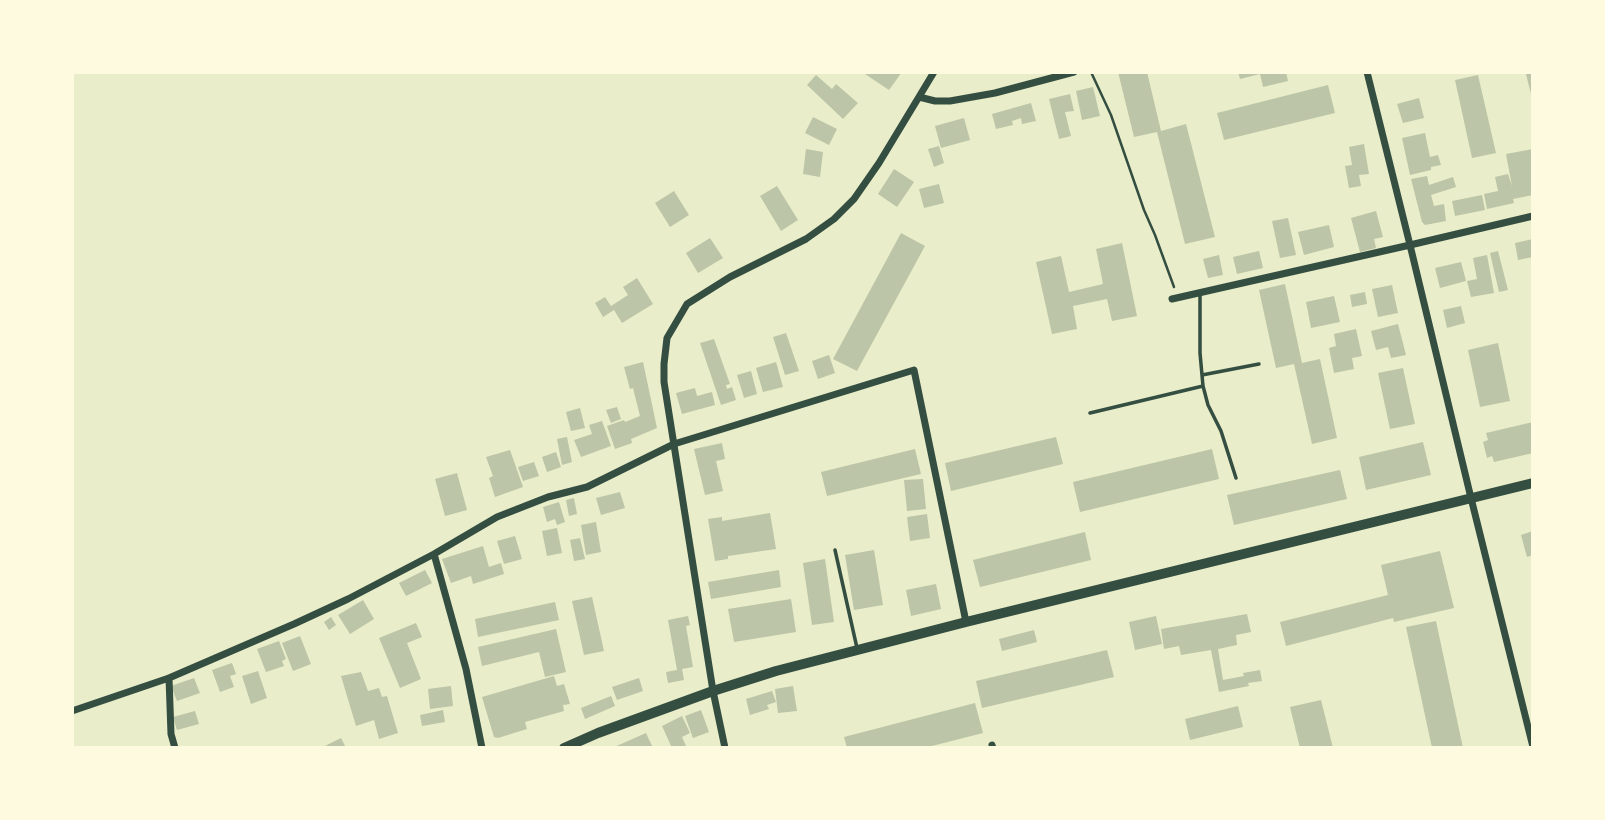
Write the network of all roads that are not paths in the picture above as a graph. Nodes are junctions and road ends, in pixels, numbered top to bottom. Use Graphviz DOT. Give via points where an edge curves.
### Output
graph roads {
  1 [pos="934,72"];
  2 [pos="1074,72"];
  3 [pos="1367,72"];
  4 [pos="919,97"];
  5 [pos="1533,216"];
  6 [pos="1410,245"];
  7 [pos="1200,293"];
  8 [pos="1175,298"];
  9 [pos="1259,364"];
  10 [pos="1202,375"];
  11 [pos="1203,386"];
  12 [pos="1090,413"];
  13 [pos="674,444"];
  14 [pos="1236,478"];
  15 [pos="1533,483"];
  16 [pos="1471,498"];
  17 [pos="835,550"];
  18 [pos="435,554"];
  19 [pos="966,622"];
  20 [pos="858,650"];
  21 [pos="169,678"];
  22 [pos="713,691"];
  23 [pos="72,711"];
  24 [pos="1533,747"];
  25 [pos="175,748"];
  26 [pos="482,748"];
  27 [pos="564,748"];
  28 [pos="725,748"];
  1 -- 4 [label="street"];
  2 -- 4 [label="street" via="950,101"];
  3 -- 6 [label="street"];
  4 -- 13 [label="street" via="854,199 834,219 687,304 667,338 664,364"];
  5 -- 6 [label="street"];
  6 -- 7 [label="street"];
  6 -- 16 [label="street"];
  7 -- 8 [label="street"];
  7 -- 10 [label="lane"];
  9 -- 10 [label="lane"];
  10 -- 11 [label="lane"];
  11 -- 12 [label="lane"];
  11 -- 14 [label="lane"];
  13 -- 18 [label="street" via="594,484 497,517"];
  13 -- 19 [label="street" via="914,370"];
  13 -- 22 [label="street"];
  15 -- 16 [label="main road"];
  16 -- 19 [label="main road"];
  16 -- 24 [label="street"];
  17 -- 20 [label="lane"];
  18 -- 21 [label="street" via="316,614"];
  18 -- 26 [label="street"];
  19 -- 20 [label="main road"];
  20 -- 22 [label="main road"];
  21 -- 23 [label="street"];
  21 -- 25 [label="street"];
  22 -- 27 [label="main road"];
  22 -- 28 [label="street"];
}
